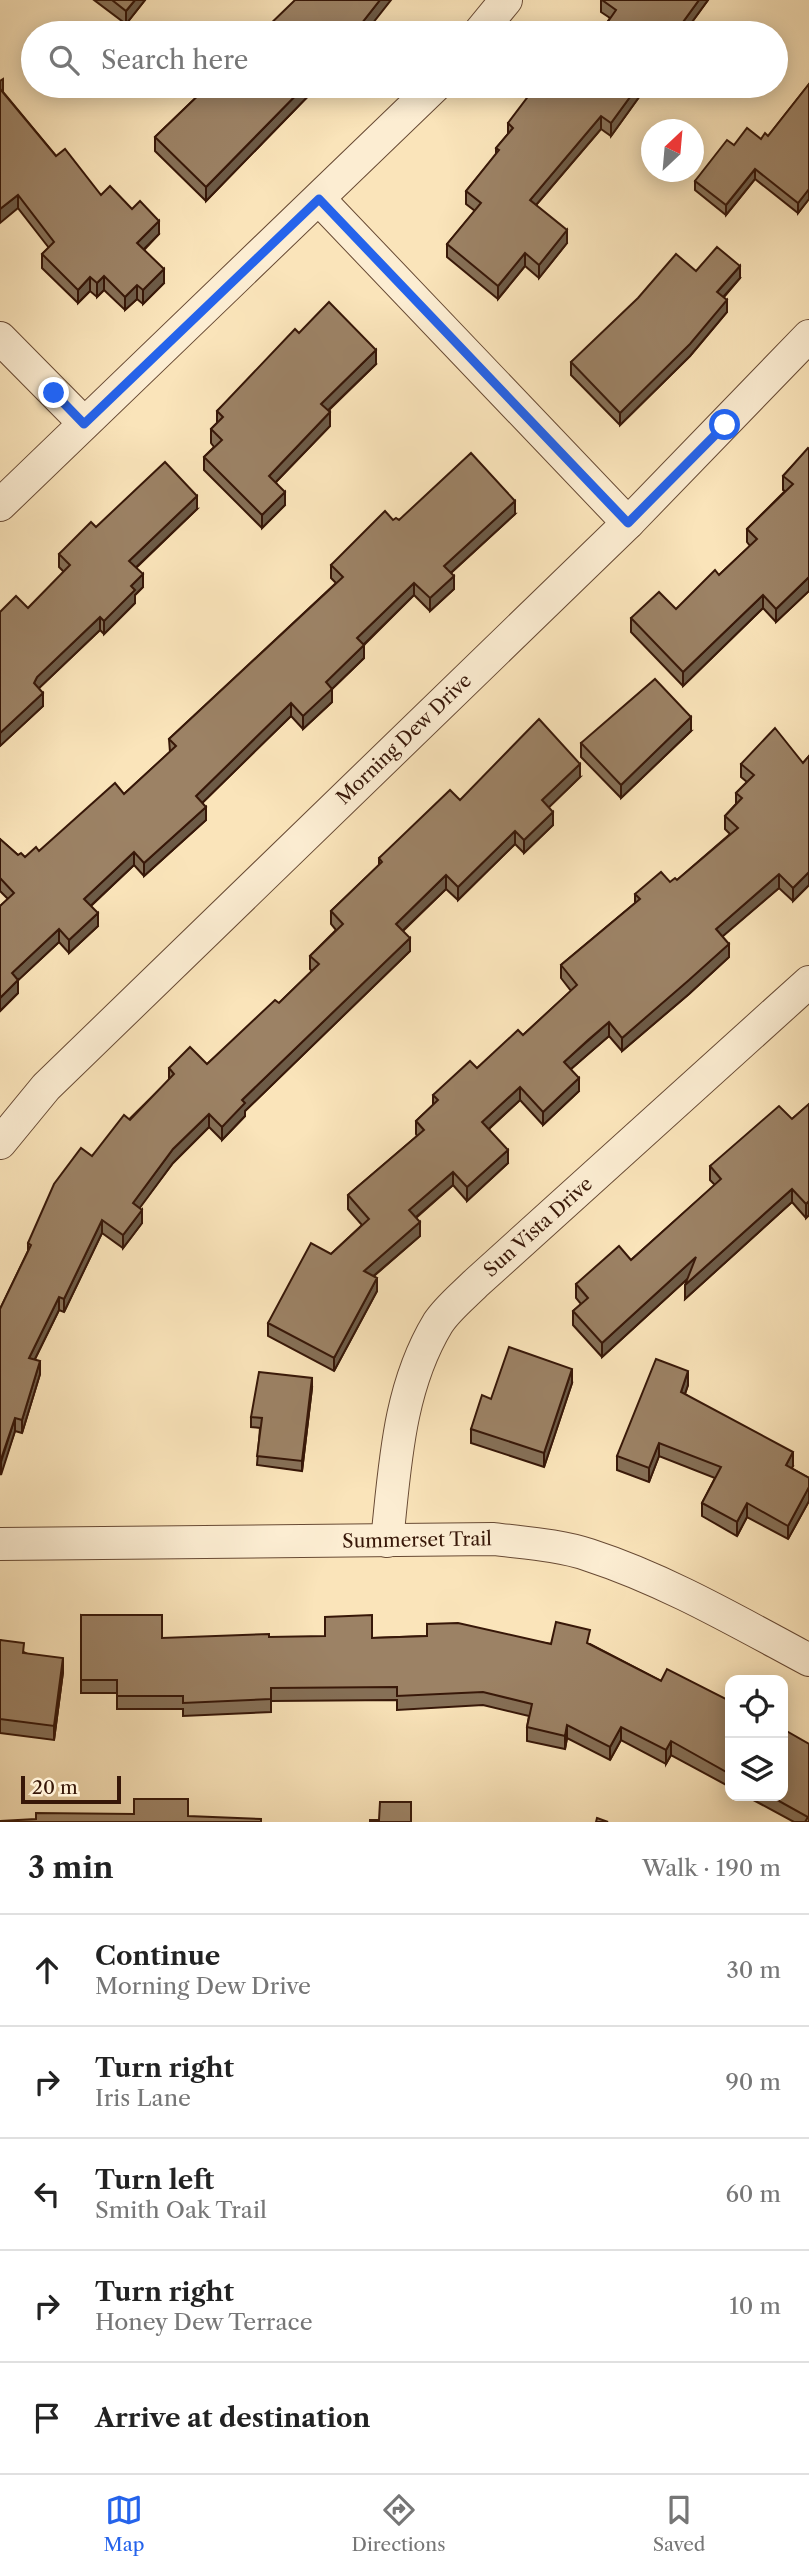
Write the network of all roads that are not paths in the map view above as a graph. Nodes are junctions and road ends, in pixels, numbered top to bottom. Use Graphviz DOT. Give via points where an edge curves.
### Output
graph roads {
  1 [pos="506,0"];
  2 [pos="489,21"];
  3 [pos="423,98"];
  4 [pos="319,199"];
  5 [pos="809,336"];
  6 [pos="0,338"];
  7 [pos="84,424"];
  8 [pos="0,505"];
  9 [pos="628,523"];
  10 [pos="809,982"];
  11 [pos="0,1143"];
  12 [pos="387,1541"];
  13 [pos="0,1544"];
  14 [pos="809,1660"];
  1 -- 2 [label="street"];
  3 -- 4 [label="street"];
  4 -- 7 [label="street"];
  4 -- 9 [label="street"];
  5 -- 9 [label="street, Morning Dew Drive"];
  6 -- 7 [label="street"];
  7 -- 8 [label="street"];
  9 -- 11 [label="street, Morning Dew Drive" via="46,1087"];
  10 -- 12 [label="street, Sun Vista Drive" via="475,1284 440,1321 419,1359 400,1427"];
  12 -- 13 [label="street, Summerset Trail"];
  12 -- 14 [label="street, Summerset Trail" via="494,1539 587,1554 630,1570"];
}
